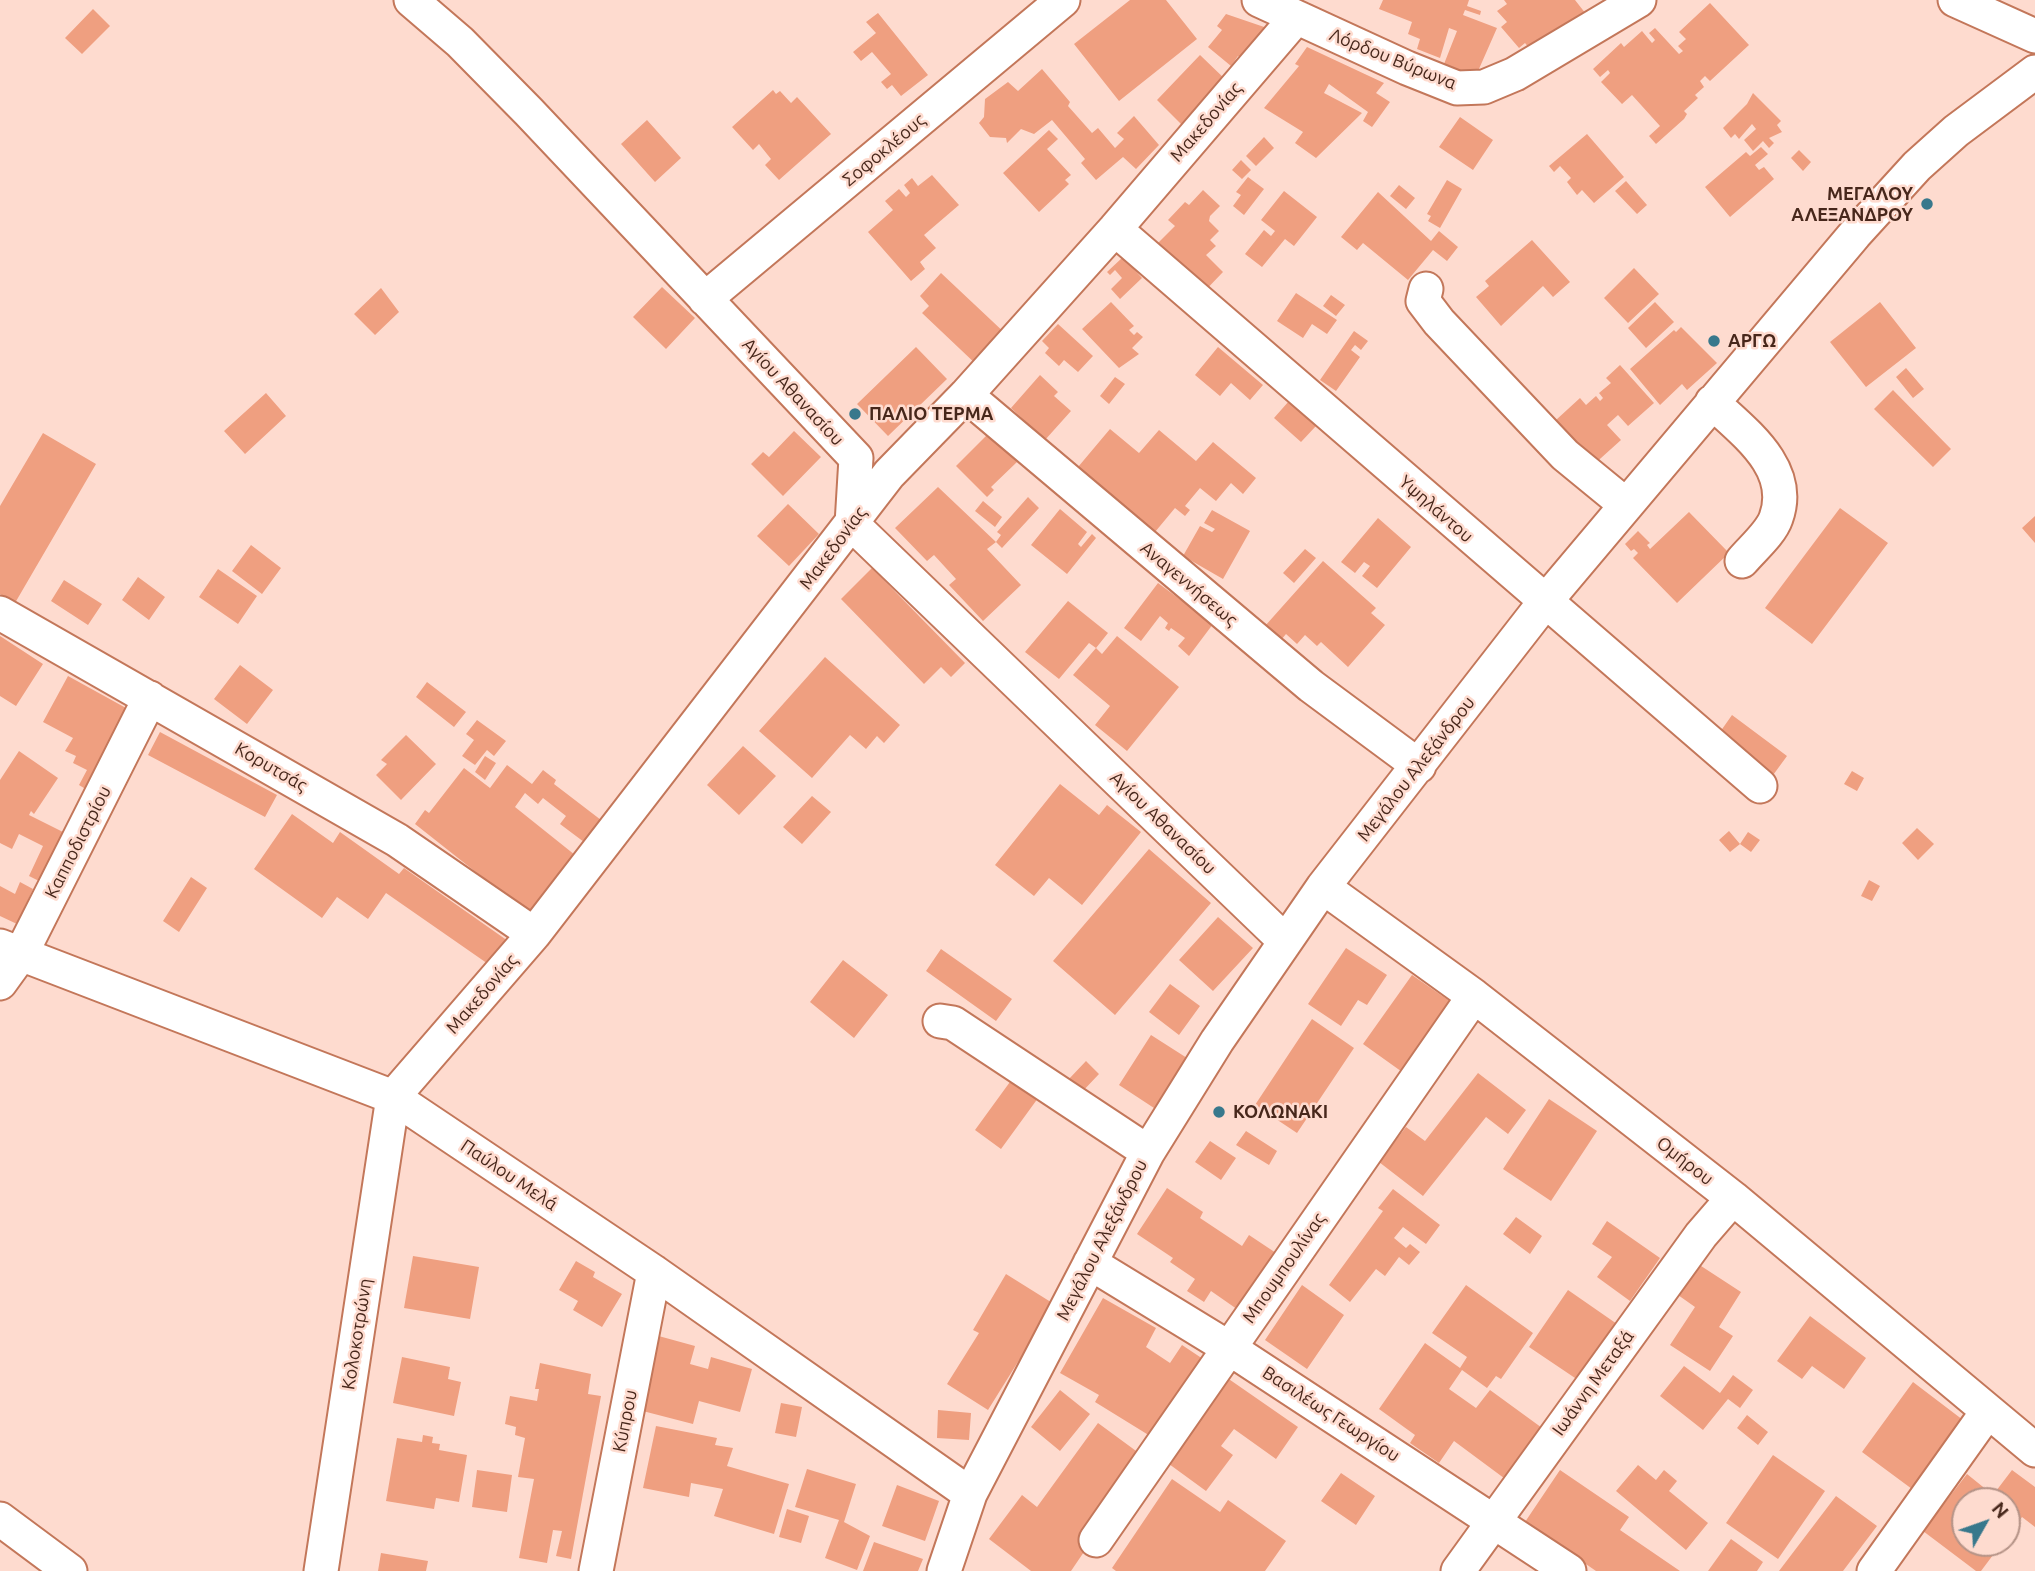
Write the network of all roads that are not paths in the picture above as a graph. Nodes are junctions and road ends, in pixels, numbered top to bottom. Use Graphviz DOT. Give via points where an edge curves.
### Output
graph roads {
  1 [pos="411,0"];
  2 [pos="1063,0"];
  3 [pos="1259,0"];
  4 [pos="1639,0"];
  5 [pos="1955,0"];
  6 [pos="1295,19"];
  7 [pos="2035,36"];
  8 [pos="2035,72"];
  9 [pos="1115,229"];
  10 [pos="1426,289"];
  11 [pos="705,299"];
  12 [pos="966,395"];
  13 [pos="1712,402"];
  14 [pos="856,458"];
  15 [pos="889,474"];
  16 [pos="1626,505"];
  17 [pos="852,524"];
  18 [pos="1742,561"];
  19 [pos="1545,603"];
  20 [pos="0,613"];
  21 [pos="150,698"];
  22 [pos="1419,766"];
  23 [pos="1760,786"];
  24 [pos="1323,887"];
  25 [pos="534,934"];
  26 [pos="1286,941"];
  27 [pos="11,950"];
  28 [pos="0,983"];
  29 [pos="1474,996"];
  30 [pos="940,1021"];
  31 [pos="393,1097"];
  32 [pos="1148,1152"];
  33 [pos="1733,1198"];
  34 [pos="1090,1263"];
  35 [pos="654,1272"];
  36 [pos="1229,1348"];
  37 [pos="1988,1411"];
  38 [pos="2035,1450"];
  39 [pos="970,1494"];
  40 [pos="0,1519"];
  41 [pos="1493,1519"];
  42 [pos="1096,1540"];
  43 [pos="70,1571"];
  44 [pos="321,1571"];
  45 [pos="596,1571"];
  46 [pos="944,1571"];
  47 [pos="1458,1571"];
  48 [pos="1569,1571"];
  49 [pos="1874,1571"];
  1 -- 11 [label="street, Αγίου Αθανασίου" via="529,113"];
  2 -- 11 [label="street, Σοφοκλέους"];
  3 -- 6 [label="street"];
  4 -- 6 [label="street, Λόρδου Βύρωνα" via="1515,75 1484,87 1457,88"];
  5 -- 7 [label="street"];
  6 -- 9 [label="street, Μακεδονίας"];
  8 -- 13 [label="street, Μεγάλου Αλεξάνδρου" via="1985,107 1917,166"];
  9 -- 12 [label="street, Μακεδονίας"];
  9 -- 19 [label="street, Υψηλάντου"];
  10 -- 16 [label="street" via="1423,301 1439,322 1565,455"];
  11 -- 14 [label="street, Αγίου Αθανασίου"];
  12 -- 15 [label="street, Μακεδονίας"];
  12 -- 22 [label="street, Αναγεννήσεως" via="1311,686"];
  13 -- 16 [label="street, Μεγάλου Αλεξάνδρου"];
  13 -- 18 [label="street" via="1766,456 1782,483 1776,520"];
  14 -- 15 [label="street"];
  14 -- 17 [label="street, Αγίου Αθανασίου"];
  15 -- 17 [label="street, Μακεδονίας"];
  16 -- 19 [label="street, Μεγάλου Αλεξάνδρου"];
  17 -- 25 [label="street, Μακεδονίας"];
  17 -- 26 [label="street, Αγίου Αθανασίου"];
  19 -- 22 [label="street, Μεγάλου Αλεξάνδρου"];
  19 -- 23 [label="street, Υψηλάντου"];
  20 -- 21 [label="street, Κορυτσάς"];
  21 -- 25 [label="street, Κορυτσάς" via="397,840"];
  21 -- 27 [label="street, Καπποδιστρίου"];
  22 -- 24 [label="street, Μεγάλου Αλεξάνδρου"];
  24 -- 26 [label="street, Μεγάλου Αλεξάνδρου"];
  24 -- 29 [label="street, Ομήρου"];
  25 -- 31 [label="street, Μακεδονίας"];
  26 -- 32 [label="street, Μεγάλου Αλεξάνδρου"];
  27 -- 28 [label="street, Καπποδιστρίου"];
  27 -- 31 [label="street, Παύλου Μελά"];
  29 -- 33 [label="street, Ομήρου"];
  29 -- 36 [label="street, Μπουμπουλίνας"];
  30 -- 32 [label="street" via="953,1023"];
  31 -- 35 [label="street, Παύλου Μελά"];
  31 -- 44 [label="street, Κολοκοτρώνη"];
  32 -- 34 [label="street, Μεγάλου Αλεξάνδρου"];
  33 -- 37 [label="street, Ομήρου"];
  33 -- 41 [label="street, Ιωάννη Μεταξά"];
  34 -- 36 [label="street, Βασιλέως Γεωργίου"];
  34 -- 39 [label="street, Μεγάλου Αλεξάνδρου"];
  35 -- 39 [label="street, Παύλου Μελά"];
  35 -- 45 [label="street, Κύπρου"];
  36 -- 41 [label="street, Βασιλέως Γεωργίου"];
  36 -- 42 [label="street, Μπουμπουλίνας"];
  37 -- 38 [label="street, Ομήρου"];
  37 -- 49 [label="street"];
  39 -- 46 [label="street, Μεγάλου Αλεξάνδρου"];
  40 -- 43 [label="street"];
  41 -- 47 [label="street, Ιωάννη Μεταξά"];
  41 -- 48 [label="street, Βασιλέως Γεωργίου"];
}
